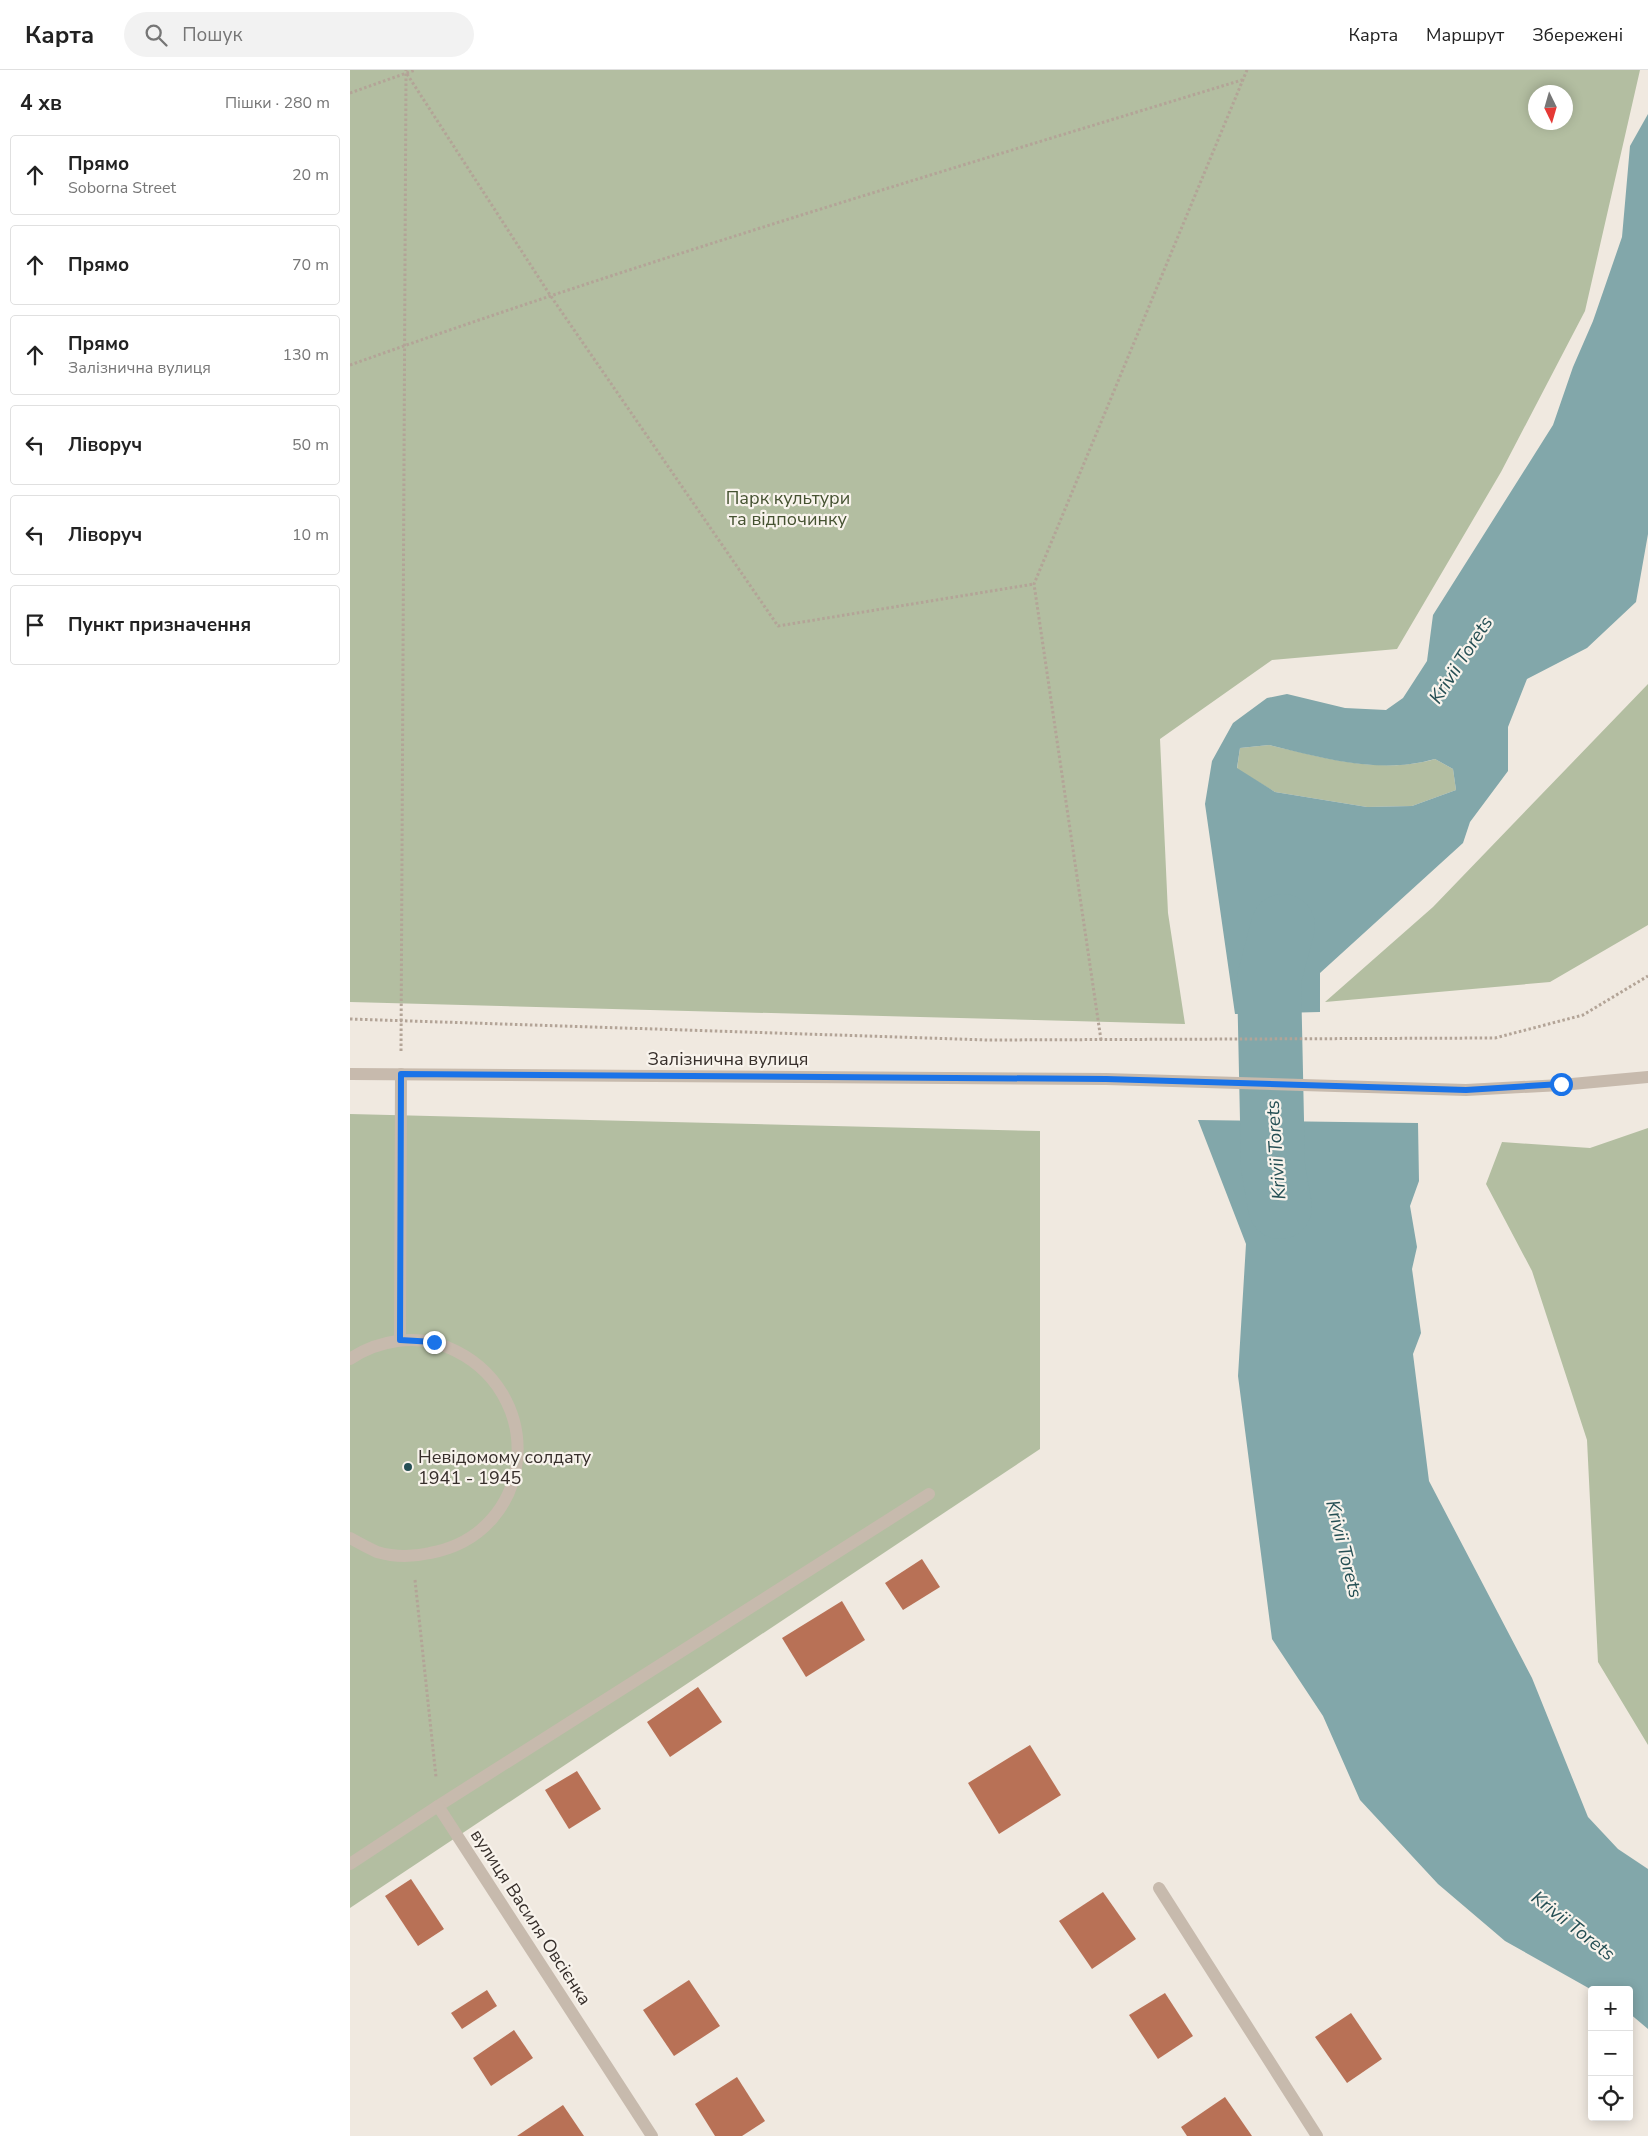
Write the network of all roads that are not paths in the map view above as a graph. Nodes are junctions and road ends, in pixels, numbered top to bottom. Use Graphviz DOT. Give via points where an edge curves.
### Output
graph roads {
  1 [pos="350,1074"];
  2 [pos="401,1074"];
  3 [pos="1648,1077"];
  4 [pos="400,1340"];
  5 [pos="350,1359"];
  6 [pos="929,1494"];
  7 [pos="350,1538"];
  8 [pos="438,1806"];
  9 [pos="350,1864"];
  10 [pos="1159,1888"];
  11 [pos="652,2136"];
  12 [pos="1317,2136"];
  1 -- 2 [label="street, Залізнична вулиця"];
  2 -- 3 [label="street, Залізнична вулиця" via="1106,1079 1466,1090"];
  2 -- 4 [label="street"];
  4 -- 5 [label="street" via="364,1350"];
  4 -- 7 [label="street" via="434,1342 467,1355 493,1378 511,1408 518,1442 515,1476 501,1508 477,1533 447,1550 413,1557 378,1552"];
  6 -- 8 [label="street"];
  8 -- 9 [label="street"];
  8 -- 11 [label="street, вулиця Василя Овсієнка"];
  10 -- 12 [label="street"];
}
